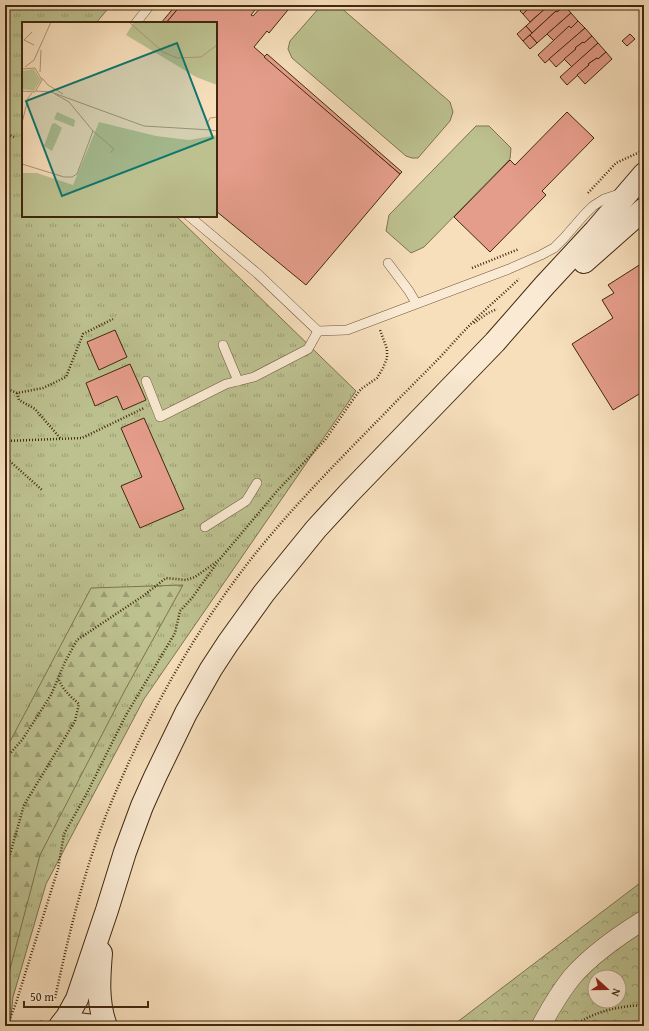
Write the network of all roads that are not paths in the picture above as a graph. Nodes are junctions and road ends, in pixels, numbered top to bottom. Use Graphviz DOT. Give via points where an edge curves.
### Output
graph roads {
  1 [pos="150,5"];
  2 [pos="137,22"];
  3 [pos="637,182"];
  4 [pos="644,209"];
  5 [pos="190,217"];
  6 [pos="388,263"];
  7 [pos="416,303"];
  8 [pos="318,331"];
  9 [pos="495,342"];
  10 [pos="223,345"];
  11 [pos="146,381"];
  12 [pos="238,381"];
  13 [pos="257,483"];
  14 [pos="205,527"];
  15 [pos="107,910"];
  16 [pos="644,920"];
  17 [pos="60,1026"];
  18 [pos="68,1026"];
  19 [pos="94,1026"];
  20 [pos="106,1026"];
  21 [pos="541,1026"];
  1 -- 2 [label="lane"];
  3 -- 7 [label="lane" via="593,206 554,248 509,269"];
  3 -- 9 [label="main road"];
  4 -- 9 [label="main road"];
  5 -- 8 [label="lane" via="258,274"];
  6 -- 7 [label="lane"];
  7 -- 8 [label="lane" via="347,330"];
  8 -- 12 [label="lane" via="308,349 254,377"];
  9 -- 15 [label="main road" via="316,529 264,593 228,643 190,706 155,777 127,844"];
  10 -- 12 [label="lane"];
  11 -- 12 [label="lane" via="160,417 226,384"];
  13 -- 14 [label="lane" via="246,501"];
  15 -- 17 [label="main road" via="77,999"];
  15 -- 20 [label="main road" via="99,990"];
  16 -- 21 [label="street" via="587,962 559,996"];
  18 -- 19 [label="main road"];
}
